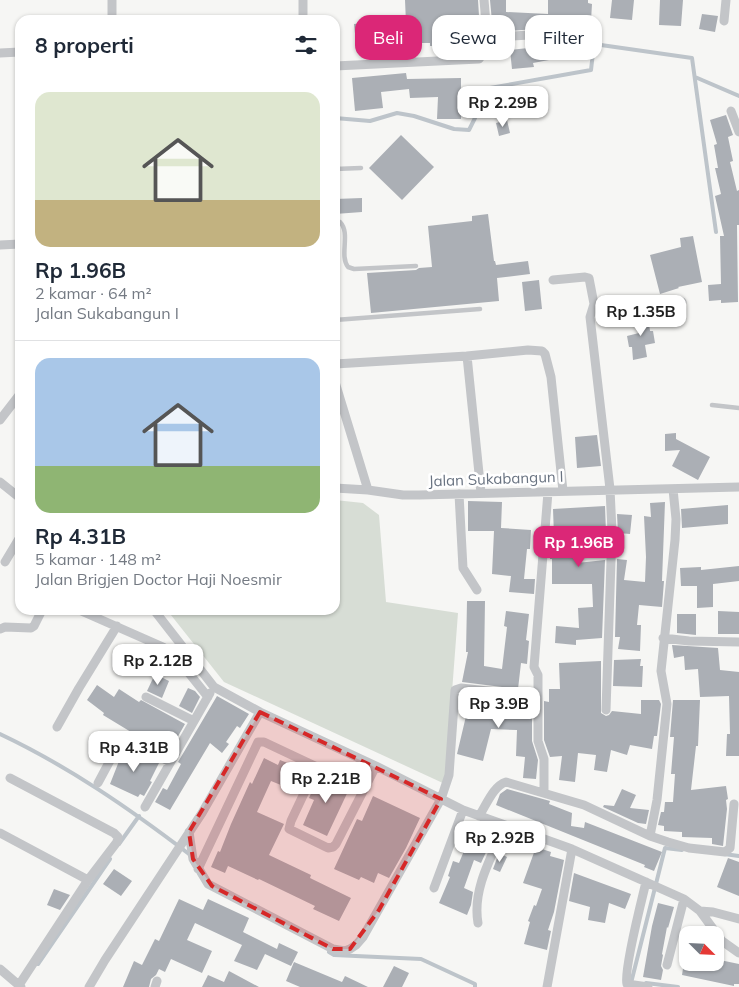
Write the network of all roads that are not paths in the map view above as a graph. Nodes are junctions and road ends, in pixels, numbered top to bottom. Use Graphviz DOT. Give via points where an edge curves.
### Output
graph roads {
  1 [pos="112,0"];
  2 [pos="303,0"];
  3 [pos="484,0"];
  4 [pos="726,0"];
  5 [pos="112,15"];
  6 [pos="303,15"];
  7 [pos="485,15"];
  8 [pos="724,21"];
  9 [pos="15,52"];
  10 [pos="0,53"];
  11 [pos="458,60"];
  12 [pos="340,66"];
  13 [pos="731,111"];
  14 [pos="739,132"];
  15 [pos="361,168"];
  16 [pos="340,169"];
  17 [pos="340,222"];
  18 [pos="15,244"];
  19 [pos="1,245"];
  20 [pos="416,266"];
  21 [pos="553,280"];
  22 [pos="682,302"];
  23 [pos="594,304"];
  24 [pos="480,309"];
  25 [pos="340,320"];
  26 [pos="467,356"];
  27 [pos="340,364"];
  28 [pos="340,398"];
  29 [pos="15,400"];
  30 [pos="712,405"];
  31 [pos="739,408"];
  32 [pos="0,420"];
  33 [pos="0,482"];
  34 [pos="739,487"];
  35 [pos="340,488"];
  36 [pos="610,489"];
  37 [pos="673,489"];
  38 [pos="368,490"];
  39 [pos="563,491"];
  40 [pos="548,492"];
  41 [pos="481,493"];
  42 [pos="15,494"];
  43 [pos="459,494"];
  44 [pos="15,545"];
  45 [pos="5,562"];
  46 [pos="477,590"];
  47 [pos="40,615"];
  48 [pos="91,615"];
  49 [pos="158,615"];
  50 [pos="118,626"];
  51 [pos="0,629"];
  52 [pos="663,638"];
  53 [pos="739,642"];
  54 [pos="214,687"];
  55 [pos="515,694"];
  56 [pos="146,697"];
  57 [pos="208,697"];
  58 [pos="606,710"];
  59 [pos="260,712"];
  60 [pos="194,721"];
  61 [pos="57,727"];
  62 [pos="170,762"];
  63 [pos="376,766"];
  64 [pos="10,778"];
  65 [pos="98,782"];
  66 [pos="544,792"];
  67 [pos="441,799"];
  68 [pos="734,804"];
  69 [pos="145,807"];
  70 [pos="463,810"];
  71 [pos="479,816"];
  72 [pos="505,826"];
  73 [pos="189,832"];
  74 [pos="0,833"];
  75 [pos="650,836"];
  76 [pos="572,850"];
  77 [pos="198,869"];
  78 [pos="88,880"];
  79 [pos="653,885"];
  80 [pos="434,888"];
  81 [pos="684,899"];
  82 [pos="700,911"];
  83 [pos="739,919"];
  84 [pos="478,923"];
  85 [pos="739,954"];
  86 [pos="667,965"];
  87 [pos="0,970"];
  88 [pos="20,986"];
  89 [pos="89,987"];
  90 [pos="547,987"];
  91 [pos="648,987"];
  1 -- 5 [label="street"];
  2 -- 6 [label="street"];
  3 -- 7 [label="street"];
  4 -- 8 [label="street"];
  9 -- 10 [label="street"];
  11 -- 12 [label="street"];
  13 -- 14 [label="street"];
  15 -- 16 [label="lane"];
  17 -- 20 [label="lane" via="344,228 348,268"];
  18 -- 19 [label="street"];
  21 -- 23 [label="street" via="589,278"];
  22 -- 23 [label="street"];
  23 -- 36 [label="street" via="590,317"];
  24 -- 25 [label="lane"];
  26 -- 27 [label="street"];
  26 -- 39 [label="street" via="528,350 546,354"];
  26 -- 41 [label="street"];
  28 -- 38 [label="street"];
  29 -- 32 [label="street"];
  30 -- 31 [label="lane"];
  33 -- 42 [label="street"];
  34 -- 37 [label="street, Jalan Sukabangun I"];
  35 -- 38 [label="street, Jalan Sukabangun I"];
  36 -- 37 [label="street, Jalan Sukabangun I"];
  36 -- 39 [label="street, Jalan Sukabangun I"];
  36 -- 58 [label="street" via="612,531"];
  37 -- 52 [label="street" via="675,540"];
  38 -- 43 [label="street, Jalan Sukabangun I" via="403,495"];
  39 -- 40 [label="street, Jalan Sukabangun I"];
  40 -- 41 [label="street, Jalan Sukabangun I"];
  40 -- 66 [label="street" via="534,666 538,675 538,741 544,759"];
  41 -- 43 [label="street, Jalan Sukabangun I"];
  43 -- 46 [label="street" via="463,568"];
  44 -- 45 [label="street"];
  47 -- 51 [label="street" via="30,628"];
  48 -- 50 [label="street"];
  49 -- 54 [label="street"];
  50 -- 57 [label="street" via="172,654"];
  50 -- 61 [label="street"];
  52 -- 53 [label="street"];
  52 -- 75 [label="street" via="661,679 667,704"];
  54 -- 57 [label="street"];
  54 -- 59 [label="street"];
  55 -- 67 [label="street" via="455,690 449,774"];
  56 -- 60 [label="street"];
  57 -- 60 [label="street"];
  59 -- 63 [label="street"];
  59 -- 73 [label="street" via="224,778"];
  60 -- 62 [label="street"];
  62 -- 65 [label="street" via="124,738"];
  62 -- 69 [label="street"];
  63 -- 67 [label="street"];
  63 -- 77 [label="street" via="336,844 328,848 289,827 315,766 258,742"];
  64 -- 78 [label="street" via="117,835 118,840"];
  66 -- 71 [label="street" via="503,782"];
  66 -- 75 [label="street" via="584,805"];
  67 -- 70 [label="street"];
  67 -- 77 [label="street" via="363,937 356,946 345,951 333,949 212,886"];
  68 -- 75 [label="street" via="727,852 690,848"];
  70 -- 71 [label="street"];
  70 -- 80 [label="street"];
  71 -- 72 [label="street"];
  72 -- 76 [label="street"];
  72 -- 84 [label="street" via="480,886"];
  73 -- 77 [label="street"];
  73 -- 89 [label="street"];
  74 -- 78 [label="street"];
  76 -- 79 [label="street"];
  76 -- 90 [label="street"];
  78 -- 88 [label="street"];
  79 -- 81 [label="street"];
  79 -- 91 [label="street" via="626,980 630,984"];
  81 -- 82 [label="street"];
  81 -- 86 [label="street"];
  82 -- 83 [label="street"];
  82 -- 85 [label="street" via="722,941"];
  87 -- 88 [label="street"];
}
